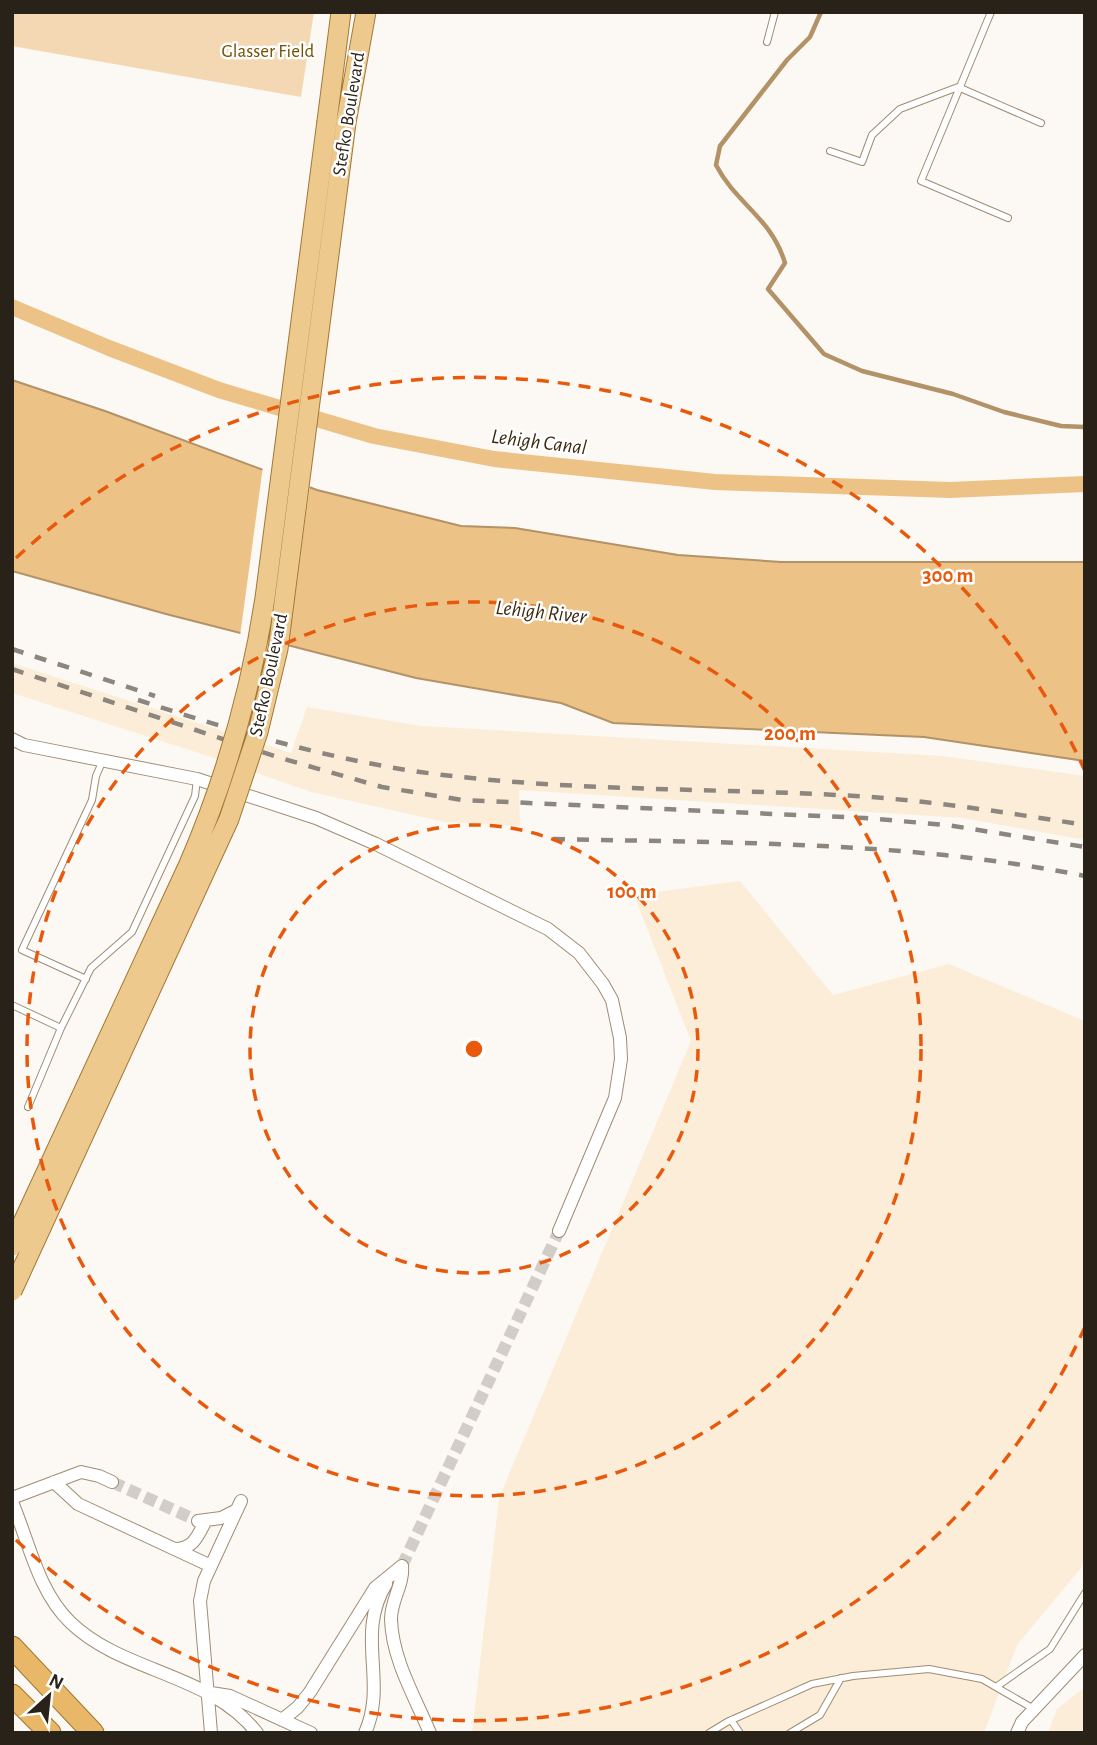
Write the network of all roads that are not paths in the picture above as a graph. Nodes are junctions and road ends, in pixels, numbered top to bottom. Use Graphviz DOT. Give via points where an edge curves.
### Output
graph roads {
  1 [pos="341,12"];
  2 [pos="366,12"];
  3 [pos="775,12"];
  4 [pos="990,12"];
  5 [pos="767,41"];
  6 [pos="958,86"];
  7 [pos="336,122"];
  8 [pos="1041,123"];
  9 [pos="830,151"];
  10 [pos="1008,218"];
  11 [pos="12,739"];
  12 [pos="103,760"];
  13 [pos="197,779"];
  14 [pos="86,979"];
  15 [pos="12,1005"];
  16 [pos="61,1028"];
  17 [pos="28,1107"];
  18 [pos="559,1231"];
  19 [pos="12,1246"];
  20 [pos="12,1291"];
  21 [pos="54,1482"];
  22 [pos="112,1482"];
  23 [pos="12,1500"];
  24 [pos="201,1522"];
  25 [pos="226,1534"];
  26 [pos="174,1549"];
  27 [pos="211,1566"];
  28 [pos="398,1574"];
  29 [pos="1085,1593"];
  30 [pos="12,1647"];
  31 [pos="1085,1655"];
  32 [pos="841,1678"];
  33 [pos="996,1688"];
  34 [pos="207,1693"];
  35 [pos="12,1695"];
  36 [pos="1034,1709"];
  37 [pos="282,1720"];
  38 [pos="731,1720"];
  39 [pos="50,1733"];
  40 [pos="93,1733"];
  41 [pos="211,1733"];
  42 [pos="257,1733"];
  43 [pos="311,1733"];
  44 [pos="365,1733"];
  45 [pos="430,1733"];
  46 [pos="709,1733"];
  47 [pos="740,1733"];
  48 [pos="790,1733"];
  49 [pos="1017,1733"];
  1 -- 7 [label="main road, Stefko Boulevard"];
  2 -- 7 [label="main road, Stefko Boulevard"];
  3 -- 5 [label="lane"];
  4 -- 6 [label="lane"];
  6 -- 8 [label="lane"];
  6 -- 9 [label="lane" via="900,109 872,135 862,162"];
  6 -- 10 [label="lane" via="921,181"];
  7 -- 19 [label="main road, Stefko Boulevard, bridge" via="264,610 239,726 189,864"];
  7 -- 20 [label="main road, Stefko Boulevard, bridge" via="278,649 258,732 211,860"];
  11 -- 12 [label="street"];
  12 -- 13 [label="street"];
  12 -- 14 [label="lane" via="92,800 22,950"];
  13 -- 14 [label="lane" via="191,805 132,932 91,968"];
  13 -- 18 [label="street" via="316,818 388,850 548,929 579,953 597,975 617,1017 619,1084"];
  14 -- 16 [label="lane"];
  15 -- 16 [label="lane"];
  16 -- 17 [label="lane"];
  21 -- 22 [label="street" via="80,1472"];
  21 -- 23 [label="street"];
  21 -- 26 [label="street" via="78,1504"];
  23 -- 34 [label="street" via="50,1596 70,1623 106,1647"];
  24 -- 25 [label="street"];
  24 -- 25 [label="street" via="221,1518 239,1505"];
  24 -- 26 [label="street" via="191,1545"];
  25 -- 27 [label="street"];
  26 -- 27 [label="street"];
  27 -- 34 [label="street" via="200,1601"];
  28 -- 37 [label="street" via="375,1588 310,1692"];
  28 -- 44 [label="street" via="381,1592 371,1624 374,1702"];
  28 -- 45 [label="street" via="391,1615 394,1649"];
  29 -- 33 [label="lane" via="1051,1649"];
  30 -- 40 [label="highway"];
  31 -- 36 [label="street"];
  32 -- 33 [label="lane" via="929,1669 982,1679"];
  32 -- 38 [label="lane" via="812,1684"];
  32 -- 48 [label="lane" via="820,1715"];
  33 -- 36 [label="lane"];
  34 -- 37 [label="street" via="230,1696"];
  34 -- 41 [label="street"];
  34 -- 42 [label="street"];
  35 -- 39 [label="highway"];
  36 -- 49 [label="street"];
  37 -- 43 [label="street"];
  38 -- 46 [label="lane"];
  38 -- 47 [label="lane"];
}
